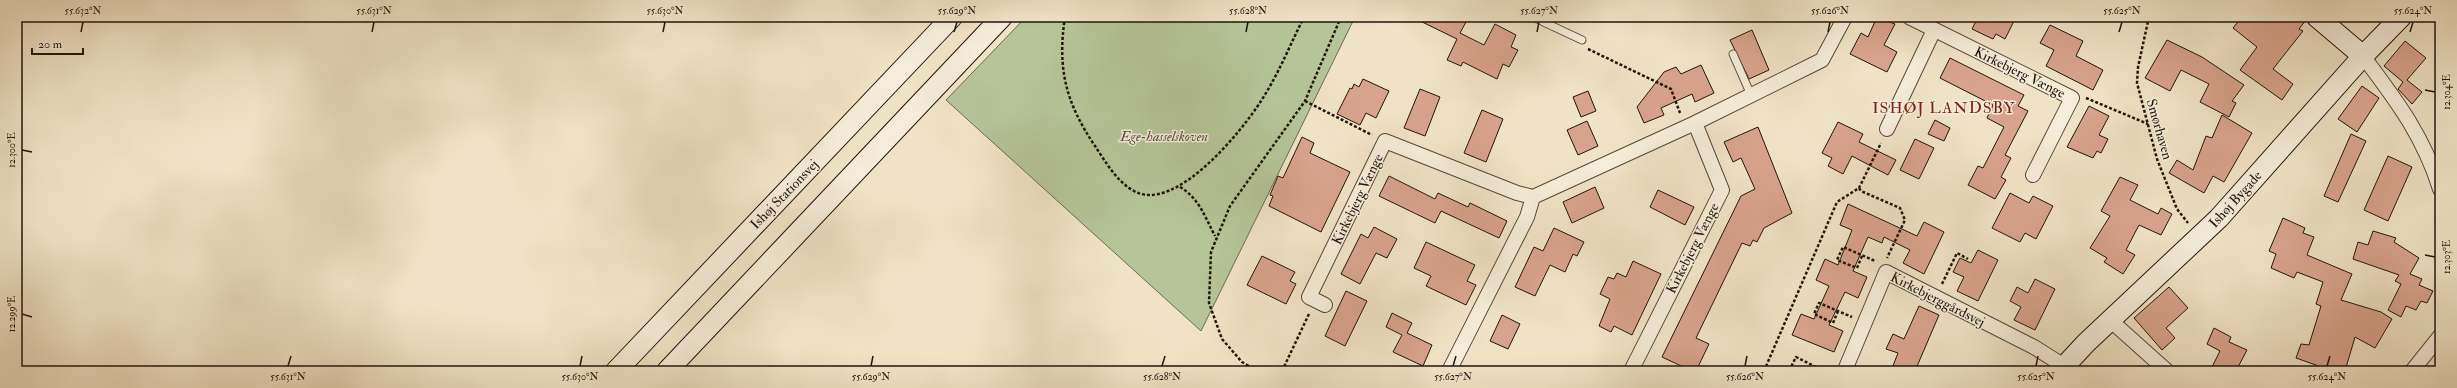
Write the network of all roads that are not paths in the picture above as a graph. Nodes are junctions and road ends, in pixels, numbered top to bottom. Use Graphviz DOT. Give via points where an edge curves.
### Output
graph roads {
  1 [pos="952,17"];
  2 [pos="1002,17"];
  3 [pos="1533,17"];
  4 [pos="1845,17"];
  5 [pos="1909,17"];
  6 [pos="2317,17"];
  7 [pos="2401,17"];
  8 [pos="1934,30"];
  9 [pos="1582,40"];
  10 [pos="1733,54"];
  11 [pos="2363,56"];
  12 [pos="1751,95"];
  13 [pos="1690,124"];
  14 [pos="1887,129"];
  15 [pos="2032,175"];
  16 [pos="2439,184"];
  17 [pos="1533,197"];
  18 [pos="1325,304"];
  19 [pos="2110,320"];
  20 [pos="2440,338"];
  21 [pos="2062,369"];
  22 [pos="616,371"];
  23 [pos="667,371"];
  24 [pos="1449,371"];
  25 [pos="1631,371"];
  26 [pos="1847,371"];
  27 [pos="2167,371"];
  28 [pos="2412,371"];
  1 -- 22 [label="main road, Ishøj Stationsvej"];
  2 -- 23 [label="main road"];
  3 -- 9 [label="lane"];
  4 -- 12 [label="street" via="1822,60"];
  5 -- 8 [label="street, Kirkebjerg Vænge"];
  6 -- 11 [label="main road"];
  7 -- 11 [label="main road, Ishøj Bygade"];
  8 -- 14 [label="street"];
  8 -- 15 [label="street, Kirkebjerg Vænge" via="2072,98"];
  10 -- 12 [label="lane"];
  11 -- 16 [label="street" via="2407,115 2427,153"];
  11 -- 19 [label="main road, Ishøj Bygade" via="2200,236"];
  12 -- 13 [label="street"];
  13 -- 17 [label="street"];
  13 -- 25 [label="street, Kirkebjerg Vænge" via="1722,190"];
  17 -- 18 [label="street, Kirkebjerg Vænge" via="1385,141 1309,297"];
  17 -- 24 [label="street" via="1527,217"];
  19 -- 21 [label="main road, Ishøj Bygade"];
  19 -- 27 [label="street"];
  20 -- 28 [label="street"];
  21 -- 26 [label="street, Kirkebjerggårdsvej" via="2034,347 1885,268 1845,370"];
}
